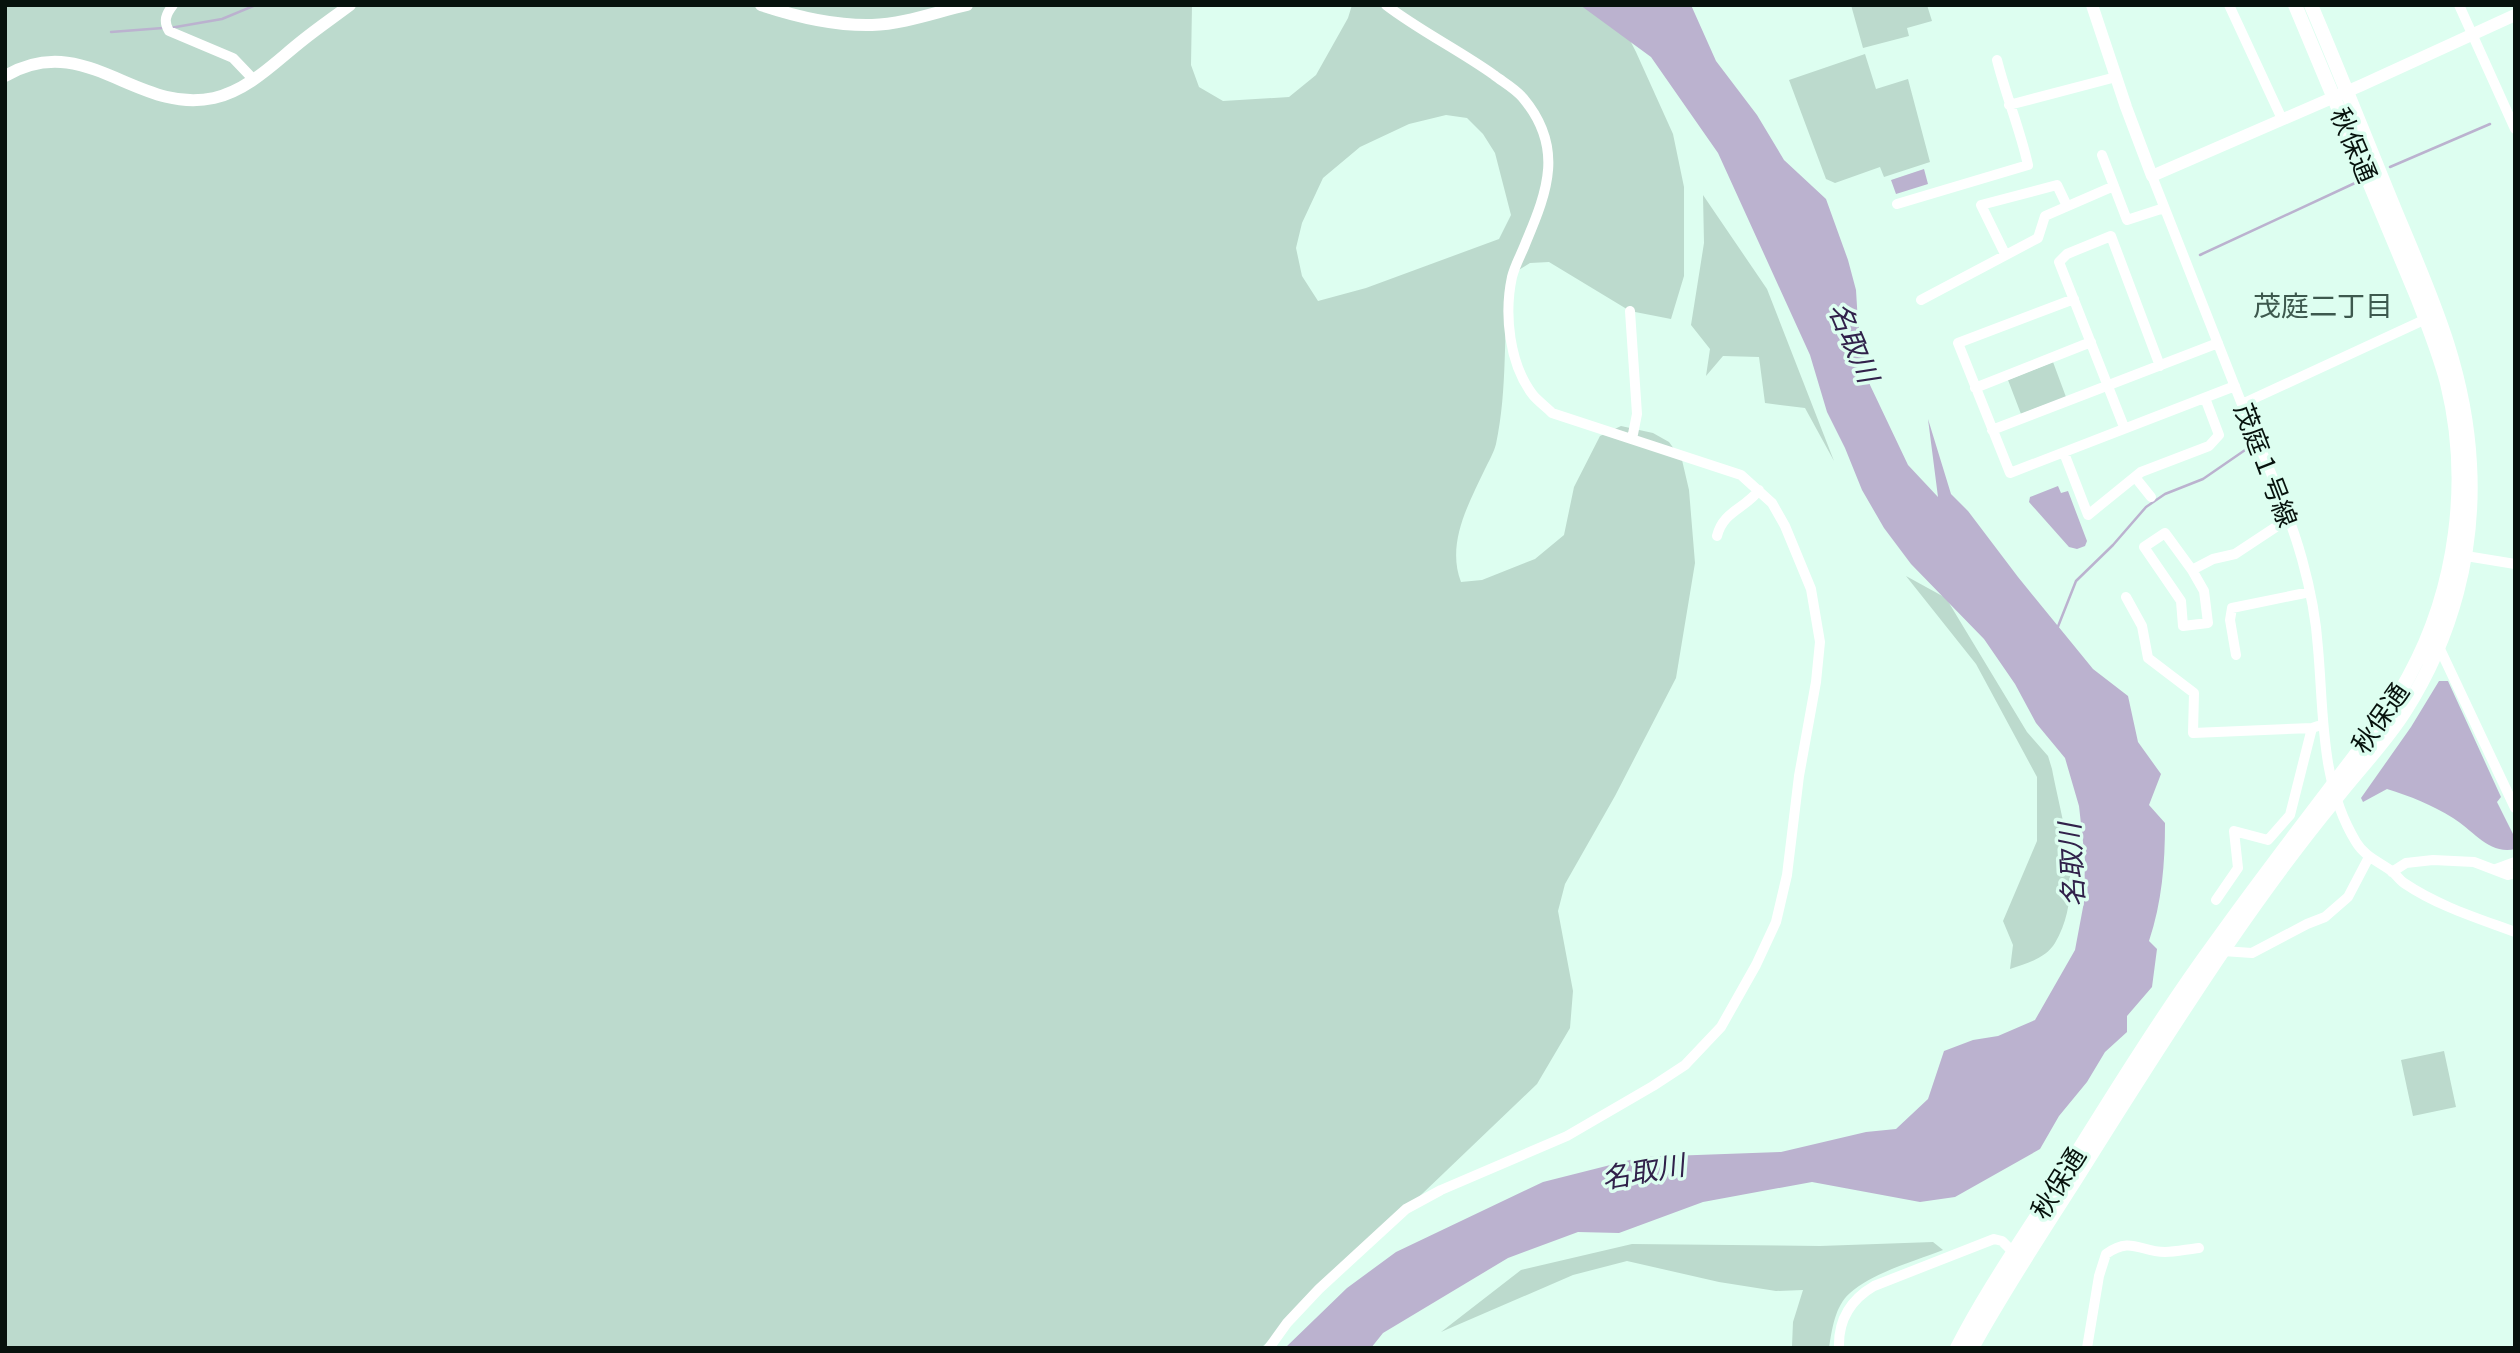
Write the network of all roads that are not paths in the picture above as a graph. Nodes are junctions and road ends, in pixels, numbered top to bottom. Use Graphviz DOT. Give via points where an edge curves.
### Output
graph roads {
  1 [pos="173,5"];
  2 [pos="350,5"];
  3 [pos="761,5"];
  4 [pos="967,5"];
  5 [pos="1386,5"];
  6 [pos="2092,5"];
  7 [pos="2229,5"];
  8 [pos="2295,5"];
  9 [pos="2311,5"];
  10 [pos="2459,5"];
  11 [pos="2515,15"];
  12 [pos="2473,35"];
  13 [pos="1997,60"];
  14 [pos="5,76"];
  15 [pos="2116,77"];
  16 [pos="254,80"];
  17 [pos="2341,94"];
  18 [pos="2009,105"];
  19 [pos="2283,119"];
  20 [pos="2515,129"];
  21 [pos="2102,155"];
  22 [pos="2152,176"];
  23 [pos="2114,186"];
  24 [pos="1897,204"];
  25 [pos="2067,206"];
  26 [pos="2164,208"];
  27 [pos="2005,254"];
  28 [pos="2074,299"];
  29 [pos="1921,300"];
  30 [pos="1630,311"];
  31 [pos="2426,319"];
  32 [pos="2091,342"];
  33 [pos="2218,343"];
  34 [pos="2160,366"];
  35 [pos="2108,385"];
  36 [pos="2235,386"];
  37 [pos="1975,388"];
  38 [pos="2205,398"];
  39 [pos="2242,404"];
  40 [pos="2124,427"];
  41 [pos="1992,430"];
  42 [pos="1632,439"];
  43 [pos="2064,453"];
  44 [pos="2135,477"];
  45 [pos="1759,490"];
  46 [pos="2151,497"];
  47 [pos="2288,519"];
  48 [pos="1717,536"];
  49 [pos="2458,555"];
  50 [pos="2515,564"];
  51 [pos="2192,570"];
  52 [pos="2310,592"];
  53 [pos="2126,597"];
  54 [pos="2439,647"];
  55 [pos="2236,655"];
  56 [pos="2317,726"];
  57 [pos="2334,791"];
  58 [pos="2515,808"];
  59 [pos="2369,857"];
  60 [pos="2515,862"];
  61 [pos="2496,869"];
  62 [pos="2392,872"];
  63 [pos="2515,873"];
  64 [pos="2216,900"];
  65 [pos="2515,932"];
  66 [pos="2223,951"];
  67 [pos="2199,1248"];
  68 [pos="2014,1253"];
  69 [pos="1269,1348"];
  70 [pos="1839,1348"];
  71 [pos="1956,1348"];
  72 [pos="1972,1348"];
  73 [pos="2087,1348"];
  1 -- 16 [label="street" via="166,14 167,27 233,58"];
  2 -- 16 [label="main road"];
  3 -- 4 [label="main road" via="794,16 873,25"];
  5 -- 42 [label="street" via="1521,95 1540,122 1549,174 1543,201 1512,276 1508,316 1513,348 1533,394 1552,413"];
  6 -- 15 [label="main road"];
  7 -- 19 [label="street"];
  8 -- 17 [label="highway, 秋保通"];
  9 -- 17 [label="highway, 秋保通"];
  10 -- 12 [label="street"];
  11 -- 12 [label="main road"];
  12 -- 17 [label="main road"];
  12 -- 20 [label="street"];
  13 -- 18 [label="street"];
  14 -- 16 [label="main road" via="32,63 59,61 87,66 169,99 197,100 233,92"];
  15 -- 18 [label="street"];
  15 -- 22 [label="main road"];
  17 -- 19 [label="main road"];
  17 -- 31 [label="highway, 秋保通"];
  17 -- 49 [label="highway, 秋保通" via="2434,302 2457,369 2470,462 2470,525"];
  18 -- 24 [label="street" via="2028,165"];
  19 -- 22 [label="main road"];
  21 -- 23 [label="street"];
  22 -- 26 [label="street, 茂庭１号線"];
  23 -- 25 [label="street"];
  23 -- 26 [label="street" via="2127,220"];
  25 -- 27 [label="street" via="2045,216 2038,238"];
  25 -- 27 [label="street" via="2057,184 1981,205"];
  26 -- 33 [label="street, 茂庭１号線"];
  27 -- 29 [label="street"];
  28 -- 32 [label="street"];
  28 -- 34 [label="street" via="2059,262 2067,254 2111,236"];
  28 -- 37 [label="street" via="1958,344"];
  30 -- 42 [label="street" via="1637,414"];
  31 -- 39 [label="street"];
  31 -- 49 [label="highway, 秋保通" via="2447,384 2457,441"];
  32 -- 35 [label="street"];
  32 -- 37 [label="street"];
  33 -- 34 [label="street"];
  33 -- 36 [label="street, 茂庭１号線"];
  34 -- 35 [label="street"];
  35 -- 40 [label="street"];
  35 -- 41 [label="street"];
  36 -- 38 [label="street"];
  36 -- 39 [label="street, 茂庭１号線"];
  37 -- 41 [label="street"];
  38 -- 40 [label="street"];
  38 -- 44 [label="street" via="2219,435 2209,446"];
  39 -- 47 [label="street, 茂庭１号線"];
  40 -- 43 [label="street"];
  41 -- 43 [label="street" via="2010,473"];
  42 -- 45 [label="street" via="1741,475"];
  43 -- 44 [label="street" via="2088,515"];
  44 -- 46 [label="street"];
  45 -- 48 [label="street" via="1720,524"];
  45 -- 69 [label="street" via="1772,503 1811,589 1820,642 1787,875 1776,922 1737,1001 1695,1057 1654,1086 1574,1132 1406,1209 1318,1289"];
  47 -- 51 [label="street" via="2235,554"];
  47 -- 52 [label="street, 茂庭１号線"];
  49 -- 50 [label="street"];
  49 -- 54 [label="highway, 秋保通" via="2448,625"];
  49 -- 57 [label="highway, 秋保通" via="2409,677"];
  51 -- 51 [label="street" via="2204,591 2208,623 2183,626 2181,601 2144,547 2165,533"];
  52 -- 55 [label="street" via="2232,608"];
  52 -- 56 [label="street, 茂庭１号線" via="2318,646"];
  53 -- 56 [label="street" via="2142,626 2148,657 2194,694 2193,733"];
  54 -- 57 [label="highway, 秋保通" via="2404,713"];
  54 -- 58 [label="street"];
  56 -- 57 [label="street, 茂庭１号線"];
  56 -- 64 [label="street" via="2290,815 2268,840 2234,831 2238,868"];
  57 -- 59 [label="street, 茂庭１号線" via="2357,844"];
  57 -- 66 [label="highway, 秋保通"];
  57 -- 68 [label="highway, 秋保通" via="2170,1006"];
  59 -- 62 [label="street"];
  59 -- 66 [label="street" via="2348,897 2325,917 2252,953"];
  60 -- 61 [label="street"];
  61 -- 62 [label="street" via="2474,862 2433,860 2406,863"];
  61 -- 63 [label="street"];
  62 -- 65 [label="street" via="2442,905"];
  66 -- 72 [label="highway, 秋保通"];
  67 -- 73 [label="street" via="2166,1252 2129,1244 2106,1254"];
  68 -- 70 [label="street" via="1994,1239 1874,1286 1847,1308 1840,1325"];
  68 -- 71 [label="highway, 秋保通"];
}
